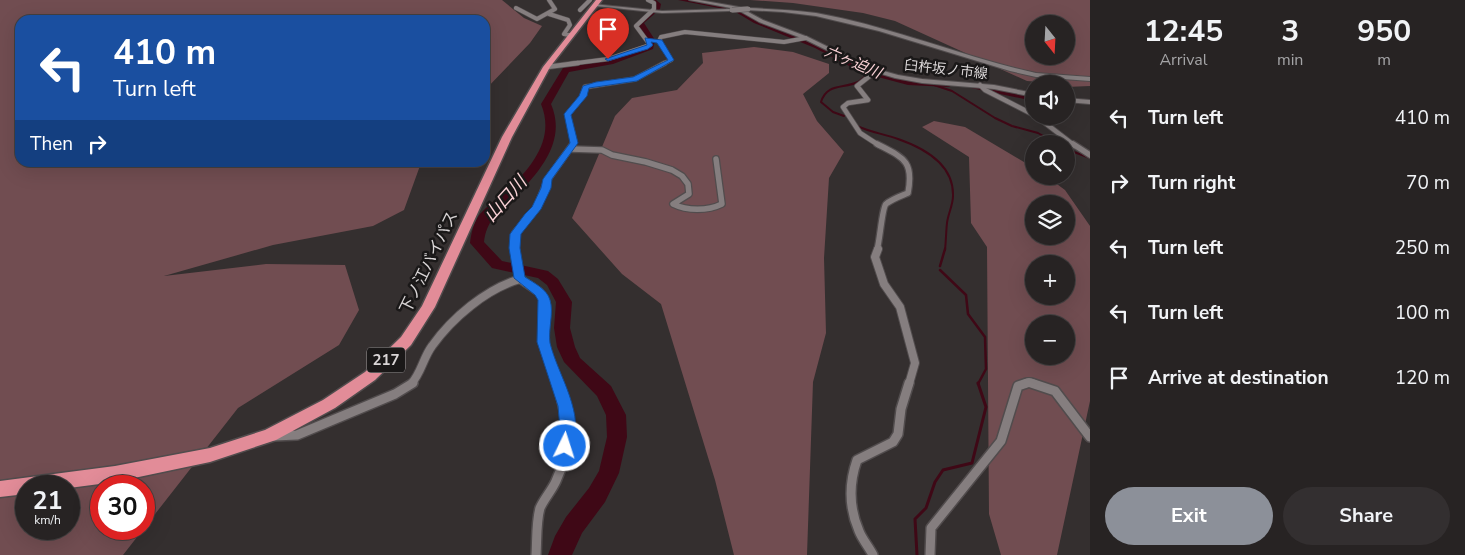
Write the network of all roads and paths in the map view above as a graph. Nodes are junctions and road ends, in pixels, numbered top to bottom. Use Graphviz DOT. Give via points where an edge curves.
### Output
graph roads {
  1 [pos="549,0"];
  2 [pos="648,0"];
  3 [pos="691,0"];
  4 [pos="591,4"];
  5 [pos="516,8"];
  6 [pos="651,12"];
  7 [pos="550,14"];
  8 [pos="570,35"];
  9 [pos="803,38"];
  10 [pos="646,40"];
  11 [pos="659,41"];
  12 [pos="547,67"];
  13 [pos="874,72"];
  14 [pos="1090,79"];
  15 [pos="981,86"];
  16 [pos="1025,93"];
  17 [pos="1075,101"];
  18 [pos="1090,102"];
  19 [pos="1025,110"];
  20 [pos="1050,125"];
  21 [pos="571,149"];
  22 [pos="1090,155"];
  23 [pos="716,159"];
  24 [pos="520,278"];
  25 [pos="270,435"];
  26 [pos="1090,437"];
  27 [pos="0,489"];
  28 [pos="536,555"];
  29 [pos="874,555"];
  30 [pos="930,555"];
  1 -- 7 [label="street" via="555,9"];
  2 -- 6 [label="street" via="654,3"];
  3 -- 9 [label="main road, 臼杵坂ノ市線" via="737,8"];
  4 -- 6 [label="main road"];
  4 -- 8 [label="highway, 下ノ江バイパス / 217"];
  5 -- 7 [label="street" via="537,19"];
  6 -- 10 [label="street" via="636,26"];
  6 -- 14 [label="main road, 臼杵坂ノ市線, bridge" via="748,9 845,19 1010,70"];
  7 -- 8 [label="street" via="568,20 570,25 564,34"];
  8 -- 12 [label="highway, 下ノ江バイパス / 217"];
  9 -- 11 [label="street" via="775,42 685,32 662,37"];
  9 -- 13 [label="main road, 臼杵坂ノ市線"];
  10 -- 11 [label="street"];
  10 -- 12 [label="street" via="650,45 608,59"];
  11 -- 21 [label="street" via="671,60 635,79 585,87 583,96 568,114 574,143"];
  12 -- 25 [label="highway, 下ノ江バイパス / 217" via="507,137 428,307 406,341 370,376 329,404"];
  13 -- 15 [label="main road, 臼杵坂ノ市線" via="922,81"];
  13 -- 29 [label="street" via="857,86 868,100 848,103 843,107 862,135 902,160 910,171 908,193 883,208 881,238 875,257 884,284 900,307 915,363 903,401 898,434 893,442 857,460 852,471 852,506 858,531"];
  15 -- 16 [label="main road, 臼杵坂ノ市線"];
  15 -- 19 [label="street"];
  17 -- 18 [label="main road"];
  20 -- 22 [label="street" via="1070,144"];
  21 -- 23 [label="street" via="603,150 609,155 655,163 669,169 688,184 689,194 673,204 685,208 715,208 722,204"];
  21 -- 24 [label="street" via="548,179 536,209 516,234"];
  24 -- 25 [label="street" via="464,311 431,347 413,383 395,394 297,435"];
  24 -- 28 [label="street" via="539,292 544,300 544,342 565,406 568,429 563,462 540,509"];
  25 -- 27 [label="highway, 下ノ江バイパス / 217" via="210,455 115,474"];
  26 -- 30 [label="street" via="1055,391 1029,382 1018,386 1002,441 931,528"];
}
